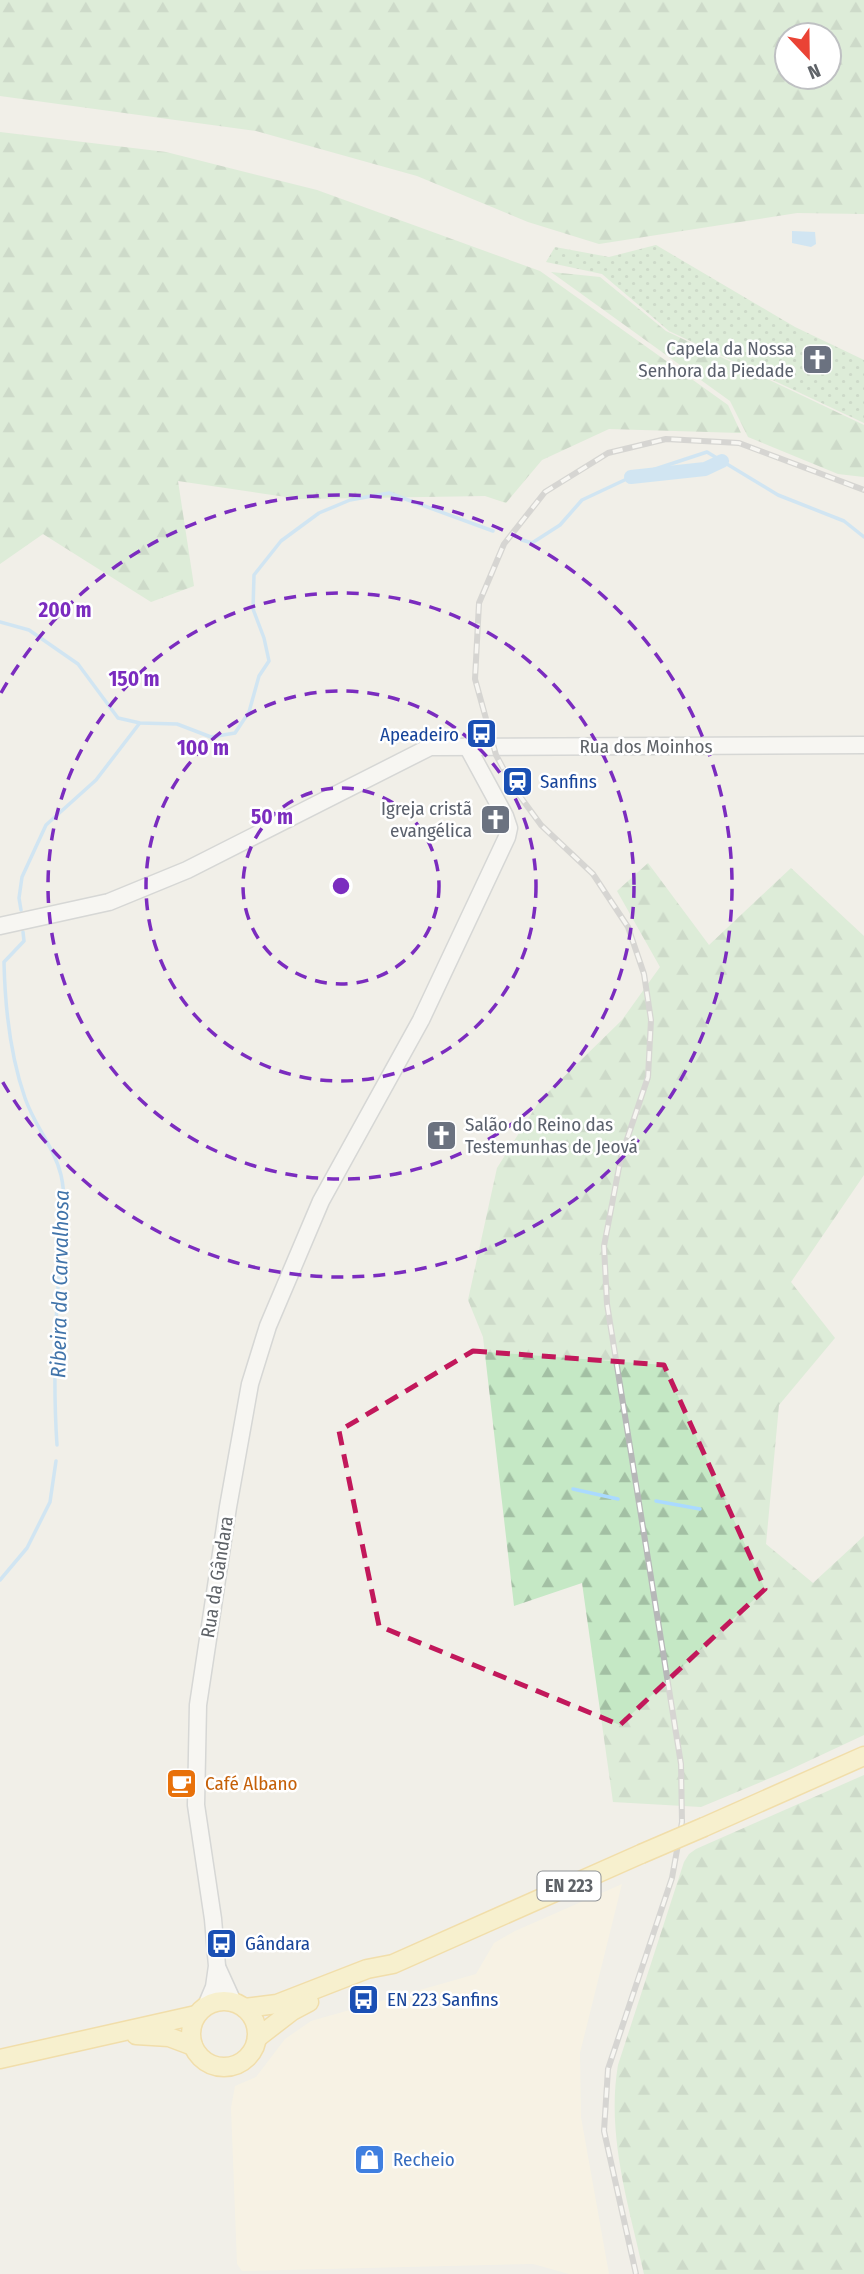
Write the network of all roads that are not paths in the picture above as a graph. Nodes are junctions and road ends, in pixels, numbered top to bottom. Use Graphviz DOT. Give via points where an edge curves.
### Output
graph roads {
  1 [pos="864,744"];
  2 [pos="467,746"];
  3 [pos="0,926"];
  4 [pos="864,1756"];
  5 [pos="393,1964"];
  6 [pos="217,1966"];
  7 [pos="239,2005"];
  8 [pos="201,2010"];
  9 [pos="102,2037"];
  10 [pos="257,2038"];
  11 [pos="193,2046"];
  12 [pos="0,2059"];
  1 -- 2 [label="street, Rua dos Moinhos"];
  2 -- 3 [label="street, Rua dos Moinhos" via="419,751 148,888 108,902"];
  2 -- 6 [label="street, Rua da Gândara" via="505,816 508,837 421,1020 321,1201 268,1326 250,1384 198,1705 196,1805"];
  4 -- 5 [label="main road, EN 223, bridge"];
  5 -- 7 [label="main road, EN 223" via="367,1969 277,2004"];
  5 -- 10 [label="main road, EN 223" via="383,1973 292,2011"];
  6 -- 7 [label="street, Rua da Gândara"];
  6 -- 8 [label="street, Rua da Gândara" via="214,1987"];
  7 -- 8 [label="main road, EN 223" via="215,2002"];
  7 -- 10 [label="main road" via="253,2017"];
  8 -- 9 [label="main road, EN 223"];
  8 -- 11 [label="main road" via="192,2025"];
  9 -- 11 [label="main road, EN 223" via="149,2035"];
  9 -- 12 [label="main road, EN 223"];
  10 -- 11 [label="main road, EN 223" via="246,2059 230,2067 209,2063"];
}
